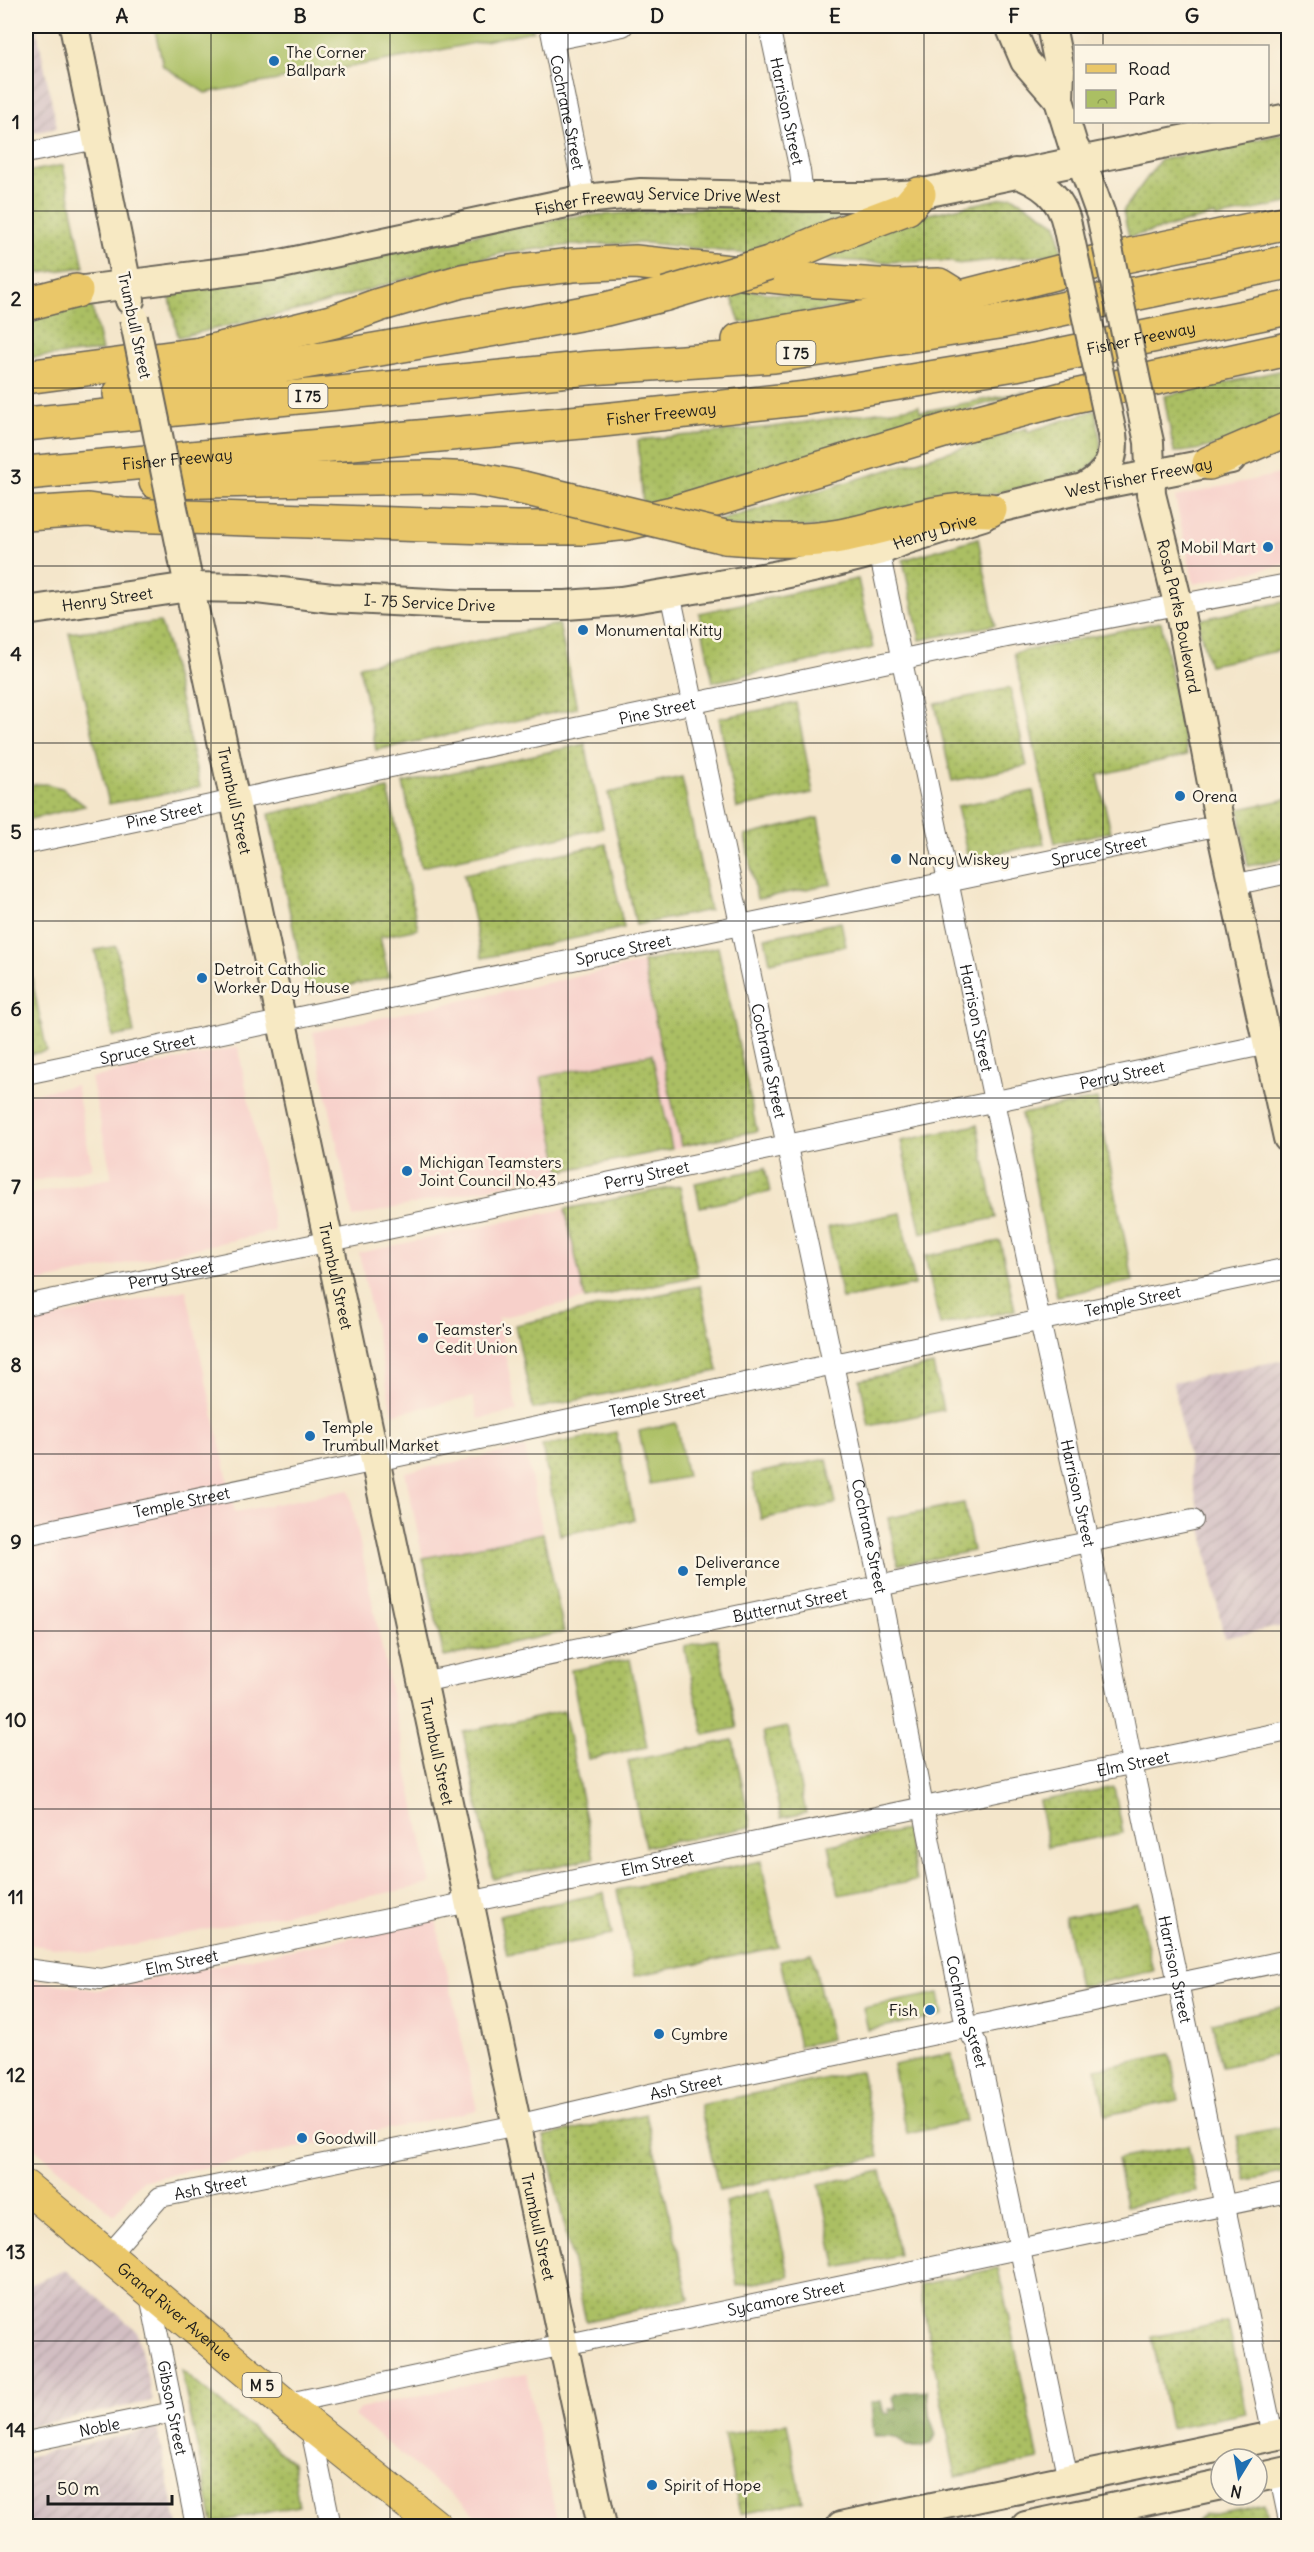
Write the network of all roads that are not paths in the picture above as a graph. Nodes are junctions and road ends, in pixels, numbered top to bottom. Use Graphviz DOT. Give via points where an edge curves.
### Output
graph roads {
  1 [pos="74,26"];
  2 [pos="622,26"];
  3 [pos="770,26"];
  4 [pos="1010,26"];
  5 [pos="1051,26"];
  6 [pos="552,33"];
  7 [pos="1059,100"];
  8 [pos="1288,118"];
  9 [pos="1269,122"];
  10 [pos="1263,123"];
  11 [pos="97,139"];
  12 [pos="26,153"];
  13 [pos="1081,160"];
  14 [pos="1015,173"];
  15 [pos="919,194"];
  16 [pos="803,197"];
  17 [pos="585,199"];
  18 [pos="1288,222"];
  19 [pos="1288,262"];
  20 [pos="126,283"];
  21 [pos="76,291"];
  22 [pos="26,296"];
  23 [pos="960,298"];
  24 [pos="26,304"];
  25 [pos="1288,308"];
  26 [pos="1288,349"];
  27 [pos="590,368"];
  28 [pos="26,377"];
  29 [pos="26,405"];
  30 [pos="26,424"];
  31 [pos="1288,429"];
  32 [pos="1288,446"];
  33 [pos="1209,463"];
  34 [pos="82,470"];
  35 [pos="26,474"];
  36 [pos="1151,475"];
  37 [pos="1083,488"];
  38 [pos="990,510"];
  39 [pos="26,514"];
  40 [pos="125,516"];
  41 [pos="26,530"];
  42 [pos="879,551"];
  43 [pos="187,575"];
  44 [pos="1288,584"];
  45 [pos="670,593"];
  46 [pos="1178,603"];
  47 [pos="26,610"];
  48 [pos="902,659"];
  49 [pos="694,703"];
  50 [pos="235,800"];
  51 [pos="1221,825"];
  52 [pos="26,844"];
  53 [pos="1288,873"];
  54 [pos="949,881"];
  55 [pos="1233,885"];
  56 [pos="739,925"];
  57 [pos="282,1019"];
  58 [pos="1268,1044"];
  59 [pos="26,1074"];
  60 [pos="995,1101"];
  61 [pos="1288,1138"];
  62 [pos="786,1145"];
  63 [pos="329,1242"];
  64 [pos="1288,1268"];
  65 [pos="26,1305"];
  66 [pos="1040,1321"];
  67 [pos="833,1365"];
  68 [pos="375,1461"];
  69 [pos="1193,1520"];
  70 [pos="26,1535"];
  71 [pos="1089,1542"];
  72 [pos="880,1586"];
  73 [pos="422,1682"];
  74 [pos="1288,1731"];
  75 [pos="1132,1763"];
  76 [pos="922,1808"];
  77 [pos="470,1904"];
  78 [pos="1288,1960"];
  79 [pos="26,1969"];
  80 [pos="1179,1983"];
  81 [pos="966,2027"];
  82 [pos="517,2125"];
  83 [pos="26,2187"];
  84 [pos="1288,2193"];
  85 [pos="1225,2206"];
  86 [pos="1021,2249"];
  87 [pos="108,2256"];
  88 [pos="149,2290"];
  89 [pos="563,2346"];
  90 [pos="284,2403"];
  91 [pos="173,2412"];
  92 [pos="310,2425"];
  93 [pos="1280,2434"];
  94 [pos="26,2442"];
  95 [pos="1208,2449"];
  96 [pos="1128,2467"];
  97 [pos="1275,2474"];
  98 [pos="1068,2479"];
  99 [pos="1209,2485"];
  100 [pos="1209,2488"];
  101 [pos="1148,2501"];
  102 [pos="1288,2516"];
  103 [pos="875,2522"];
  104 [pos="1071,2522"];
  105 [pos="196,2526"];
  106 [pos="331,2526"];
  107 [pos="436,2526"];
  108 [pos="602,2526"];
  109 [pos="841,2526"];
  110 [pos="1026,2526"];
  1 -- 11 [label="street, Trumbull Street"];
  2 -- 6 [label="street"];
  3 -- 16 [label="street, Harrison Street"];
  4 -- 7 [label="street, Rosa Parks Boulevard" via="1025,61"];
  5 -- 7 [label="street, Rosa Parks Boulevard" via="1060,70"];
  6 -- 17 [label="street, Cochrane Street"];
  7 -- 13 [label="street, Rosa Parks Boulevard"];
  8 -- 9 [label="street, Fisher Freeway Service Drive West"];
  10 -- 13 [label="street, Fisher Freeway Service Drive West"];
  11 -- 12 [label="street"];
  11 -- 20 [label="street, Trumbull Street"];
  13 -- 14 [label="street, Fisher Freeway Service Drive West"];
  13 -- 36 [label="street, Rosa Parks Boulevard, bridge" via="1101,215 1145,424"];
  14 -- 15 [label="street, Fisher Freeway Service Drive West"];
  14 -- 37 [label="street, bridge" via="1050,192 1062,208 1067,225 1112,434 1113,453 1107,471"];
  15 -- 16 [label="street, Fisher Freeway Service Drive West"];
  15 -- 29 [label="highway, bridge" via="907,208 769,263 666,294 573,315 141,391"];
  16 -- 17 [label="street, Fisher Freeway Service Drive West" via="641,193"];
  17 -- 20 [label="street, Fisher Freeway Service Drive West" via="273,266"];
  18 -- 23 [label="highway" via="1101,261"];
  19 -- 27 [label="highway, I 75" via="999,322 839,347 774,356"];
  20 -- 21 [label="street, Fisher Freeway Service Drive West"];
  20 -- 43 [label="street, Trumbull Street, bridge"];
  21 -- 22 [label="street, Fisher Freeway Service Drive West"];
  21 -- 24 [label="highway"];
  23 -- 27 [label="highway"];
  23 -- 28 [label="highway" via="939,285 819,281 635,262 573,265 462,281 335,321 200,354"];
  25 -- 34 [label="highway, Fisher Freeway" via="1015,364 807,398"];
  26 -- 40 [label="highway" via="1070,397 957,427 724,499 628,523 517,528"];
  27 -- 30 [label="highway, I 75"];
  31 -- 33 [label="highway"];
  32 -- 33 [label="street, West Fisher Freeway"];
  33 -- 36 [label="street, West Fisher Freeway"];
  34 -- 35 [label="highway, Fisher Freeway"];
  34 -- 38 [label="highway, bridge" via="99,484 475,479 725,537 805,540 964,508"];
  36 -- 37 [label="street, West Fisher Freeway"];
  36 -- 46 [label="street, Rosa Parks Boulevard"];
  37 -- 38 [label="street, West Fisher Freeway"];
  38 -- 42 [label="street, Henry Drive"];
  39 -- 40 [label="highway" via="88,510"];
  40 -- 41 [label="highway"];
  42 -- 45 [label="street" via="778,576"];
  42 -- 48 [label="street, Harrison Street"];
  43 -- 45 [label="street, I- 75 Service Drive" via="248,588 332,598 471,605 566,605"];
  43 -- 47 [label="street, Henry Street"];
  43 -- 50 [label="street, Trumbull Street"];
  44 -- 46 [label="street, Pine Street"];
  45 -- 49 [label="street, Cochrane Street"];
  46 -- 48 [label="street, Pine Street"];
  46 -- 51 [label="street, Rosa Parks Boulevard"];
  48 -- 49 [label="street, Pine Street"];
  48 -- 54 [label="street, Harrison Street"];
  49 -- 50 [label="street, Pine Street"];
  49 -- 56 [label="street, Cochrane Street"];
  50 -- 52 [label="street, Pine Street"];
  50 -- 57 [label="street, Trumbull Street"];
  51 -- 54 [label="street, Spruce Street"];
  51 -- 55 [label="street, Rosa Parks Boulevard"];
  53 -- 55 [label="street"];
  54 -- 56 [label="street, Spruce Street"];
  54 -- 60 [label="street, Harrison Street"];
  55 -- 58 [label="street, Rosa Parks Boulevard"];
  56 -- 57 [label="street, Spruce Street"];
  56 -- 62 [label="street, Cochrane Street"];
  57 -- 59 [label="street, Spruce Street"];
  57 -- 63 [label="street, Trumbull Street"];
  58 -- 60 [label="street, Perry Street"];
  58 -- 61 [label="street, Rosa Parks Boulevard"];
  60 -- 62 [label="street, Perry Street"];
  60 -- 66 [label="street, Harrison Street"];
  62 -- 63 [label="street, Perry Street"];
  62 -- 67 [label="street, Cochrane Street"];
  63 -- 65 [label="street, Perry Street"];
  63 -- 68 [label="street, Trumbull Street"];
  64 -- 66 [label="street, Temple Street"];
  66 -- 67 [label="street, Temple Street"];
  66 -- 71 [label="street, Harrison Street"];
  67 -- 68 [label="street, Temple Street"];
  67 -- 72 [label="street, Cochrane Street"];
  68 -- 70 [label="street, Temple Street"];
  68 -- 73 [label="street, Trumbull Street"];
  69 -- 71 [label="street, Butternut Street"];
  71 -- 72 [label="street, Butternut Street"];
  71 -- 75 [label="street, Harrison Street"];
  72 -- 73 [label="street, Butternut Street"];
  72 -- 76 [label="street, Cochrane Street"];
  73 -- 77 [label="street, Trumbull Street"];
  74 -- 75 [label="street, Elm Street"];
  75 -- 76 [label="street, Elm Street"];
  75 -- 80 [label="street, Harrison Street"];
  76 -- 77 [label="street, Elm Street"];
  76 -- 81 [label="street, Cochrane Street"];
  77 -- 79 [label="street, Elm Street" via="101,1979"];
  77 -- 82 [label="street, Trumbull Street"];
  78 -- 80 [label="street, Ash Street"];
  80 -- 81 [label="street, Ash Street"];
  80 -- 85 [label="street, Harrison Street"];
  81 -- 82 [label="street, Ash Street"];
  81 -- 86 [label="street, Cochrane Street" via="977,2044"];
  82 -- 87 [label="street, Ash Street" via="160,2197"];
  82 -- 89 [label="street, Trumbull Street"];
  83 -- 87 [label="main road, Grand River Avenue / M 5"];
  84 -- 85 [label="street, Sycamore Street"];
  85 -- 86 [label="street, Sycamore Street"];
  85 -- 93 [label="street, Harrison Street"];
  86 -- 89 [label="street, Sycamore Street"];
  86 -- 98 [label="street, Cochrane Street"];
  87 -- 88 [label="main road, Grand River Avenue / M 5"];
  88 -- 90 [label="main road, Grand River Avenue / M 5"];
  88 -- 91 [label="street, Gibson Street"];
  89 -- 90 [label="street, Sycamore Street"];
  89 -- 108 [label="street, Trumbull Street"];
  90 -- 92 [label="main road, Grand River Avenue / M 5"];
  91 -- 94 [label="street, Noble"];
  91 -- 105 [label="street, Gibson Street"];
  92 -- 106 [label="street"];
  92 -- 107 [label="main road, Grand River Avenue / M 5"];
  93 -- 95 [label="street"];
  95 -- 96 [label="street"];
  95 -- 99 [label="street" via="1194,2457 1191,2464 1195,2480"];
  96 -- 98 [label="street"];
  96 -- 101 [label="street" via="1148,2473 1153,2493"];
  97 -- 102 [label="street"];
  98 -- 103 [label="street"];
  100 -- 101 [label="street"];
  101 -- 104 [label="street"];
  103 -- 109 [label="street"];
  104 -- 110 [label="street"];
}
